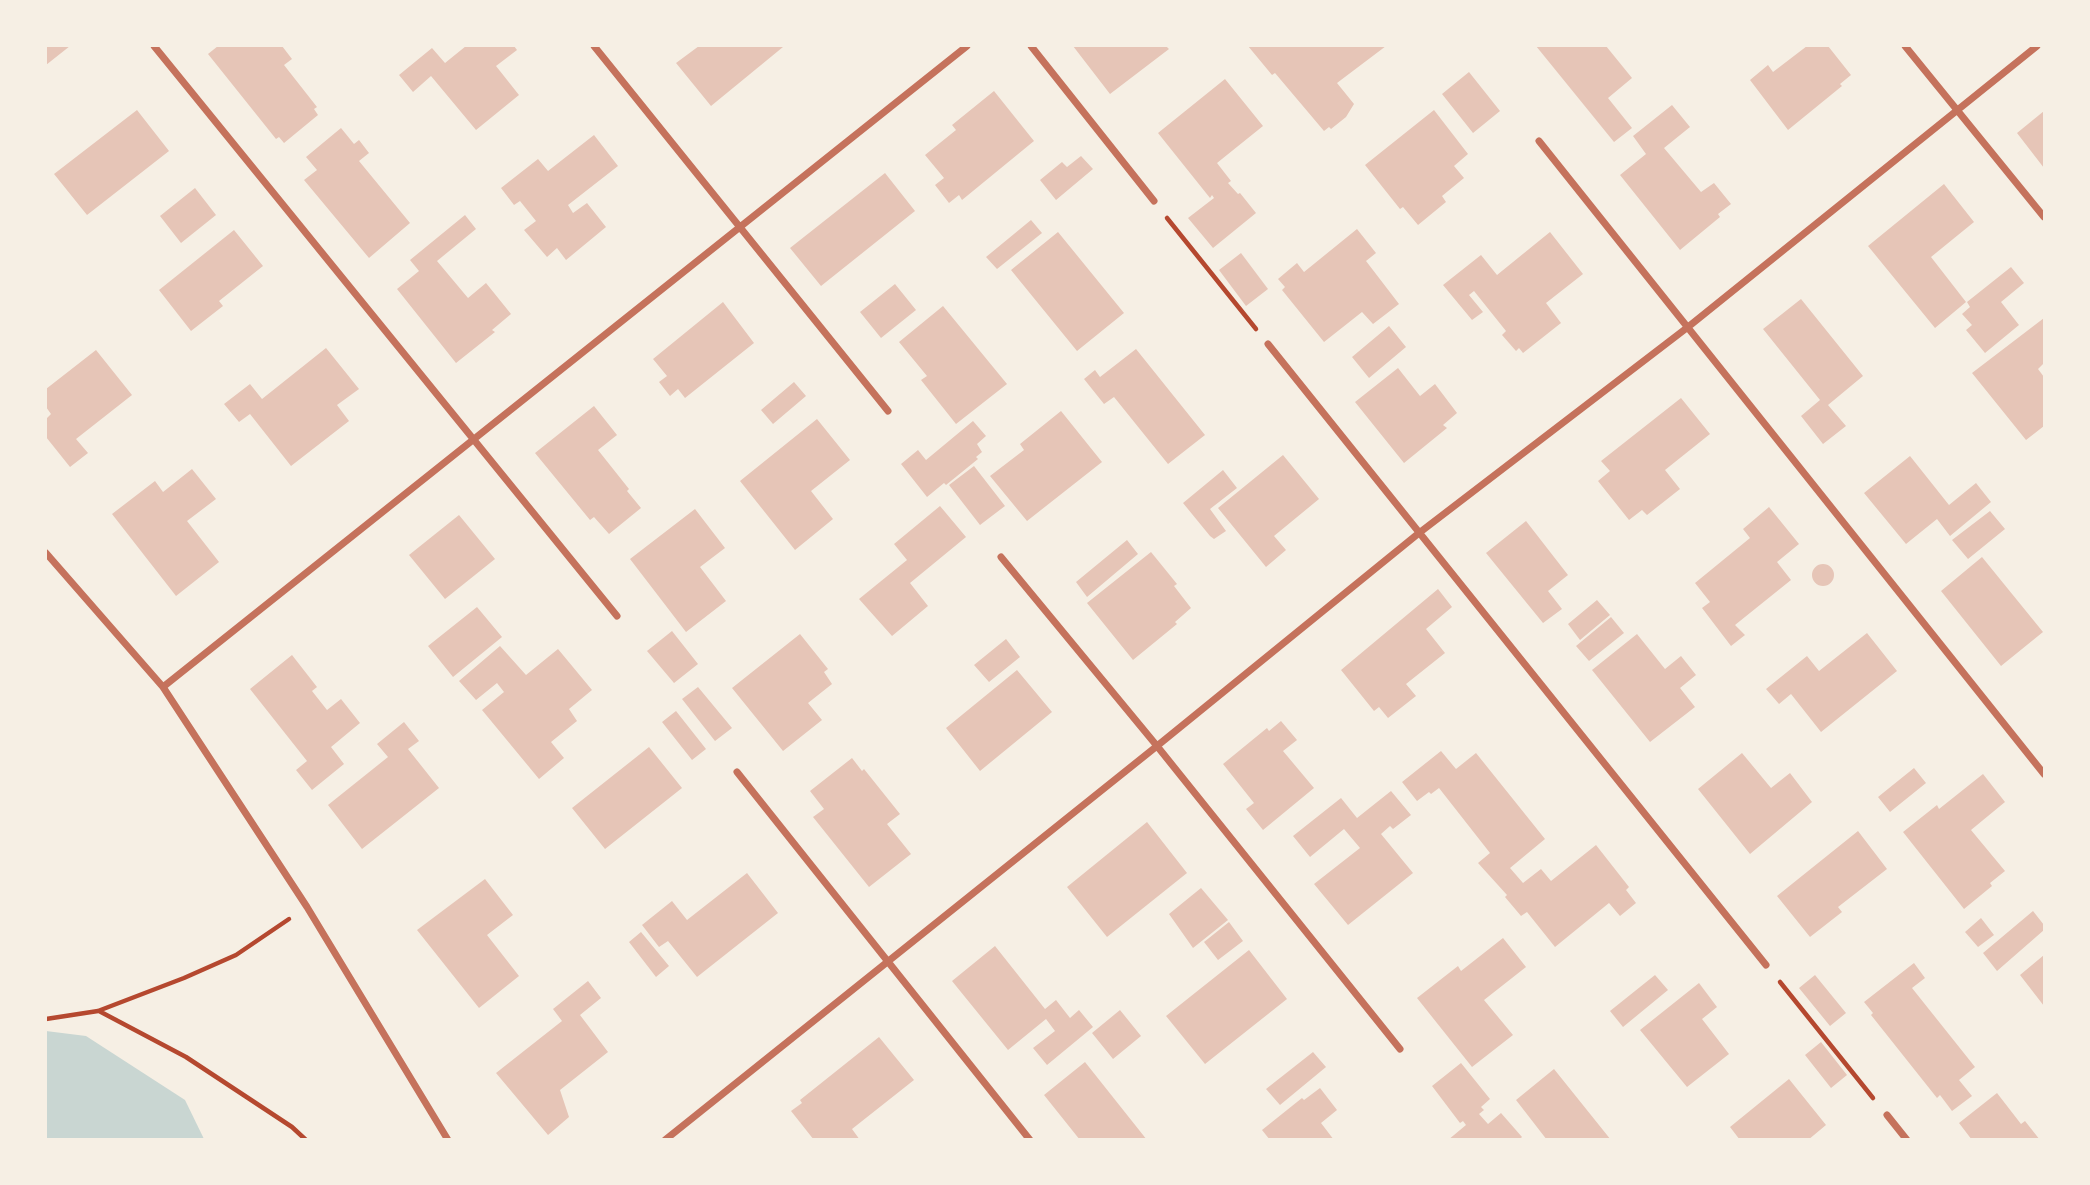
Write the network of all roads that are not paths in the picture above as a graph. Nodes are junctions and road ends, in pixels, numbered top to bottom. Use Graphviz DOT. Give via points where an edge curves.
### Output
graph roads {
  1 [pos="154,46"];
  2 [pos="594,46"];
  3 [pos="967,46"];
  4 [pos="1031,46"];
  5 [pos="1905,46"];
  6 [pos="2036,46"];
  7 [pos="1957,109"];
  8 [pos="1539,141"];
  9 [pos="1154,201"];
  10 [pos="2045,217"];
  11 [pos="740,227"];
  12 [pos="1688,327"];
  13 [pos="1268,344"];
  14 [pos="888,411"];
  15 [pos="474,439"];
  16 [pos="1419,533"];
  17 [pos="46,553"];
  18 [pos="1001,557"];
  19 [pos="617,616"];
  20 [pos="163,687"];
  21 [pos="1157,746"];
  22 [pos="737,772"];
  23 [pos="2045,774"];
  24 [pos="888,961"];
  25 [pos="1766,964"];
  26 [pos="1400,1049"];
  27 [pos="1887,1115"];
  28 [pos="448,1139"];
  29 [pos="665,1139"];
  30 [pos="1030,1139"];
  31 [pos="1907,1139"];
  1 -- 15 [label="street"];
  2 -- 11 [label="street"];
  3 -- 11 [label="street"];
  4 -- 9 [label="street"];
  5 -- 7 [label="street"];
  6 -- 7 [label="street"];
  7 -- 10 [label="street"];
  7 -- 12 [label="street"];
  8 -- 12 [label="street"];
  11 -- 14 [label="street"];
  11 -- 15 [label="street"];
  12 -- 16 [label="street"];
  12 -- 23 [label="street"];
  13 -- 16 [label="street"];
  15 -- 19 [label="street"];
  15 -- 20 [label="street"];
  16 -- 21 [label="street"];
  16 -- 25 [label="street"];
  17 -- 20 [label="street"];
  18 -- 21 [label="street"];
  20 -- 28 [label="street" via="307,906"];
  21 -- 24 [label="street"];
  21 -- 26 [label="street"];
  22 -- 24 [label="street"];
  24 -- 29 [label="street"];
  24 -- 30 [label="street"];
  27 -- 31 [label="street"];
}
